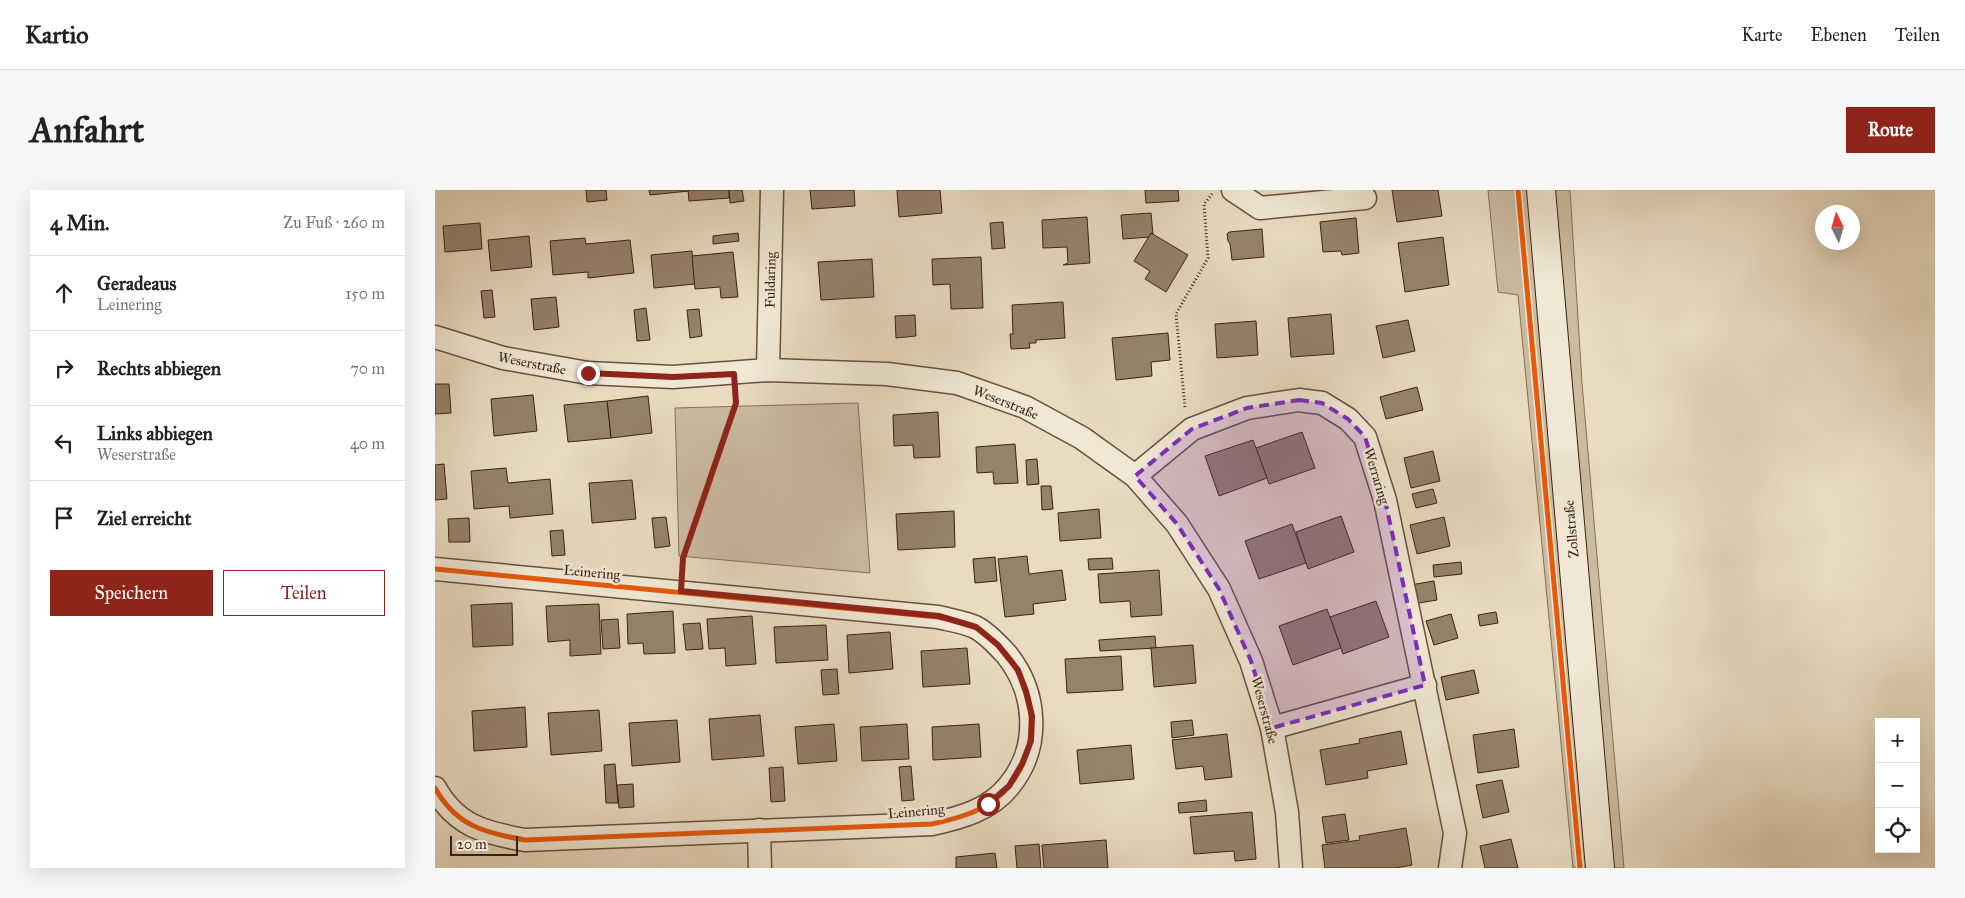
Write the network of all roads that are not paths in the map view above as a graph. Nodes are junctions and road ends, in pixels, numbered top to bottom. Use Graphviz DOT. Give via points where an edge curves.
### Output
graph roads {
  1 [pos="772,190"];
  2 [pos="1233,190"];
  3 [pos="1541,190"];
  4 [pos="1365,198"];
  5 [pos="435,337"];
  6 [pos="768,370"];
  7 [pos="1135,476"];
  8 [pos="435,569"];
  9 [pos="1425,685"];
  10 [pos="1272,728"];
  11 [pos="435,788"];
  12 [pos="759,830"];
  13 [pos="760,868"];
  14 [pos="1291,868"];
  15 [pos="1450,868"];
  16 [pos="1600,868"];
  1 -- 6 [label="street, Fuldaring"];
  2 -- 4 [label="street" via="1260,208"];
  3 -- 16 [label="main road, Zollstraße"];
  5 -- 6 [label="street, Weserstraße" via="503,358 588,373 673,377"];
  6 -- 7 [label="street, Weserstraße" via="887,374 957,383 1025,407 1082,438"];
  7 -- 9 [label="street, Werraring" via="1192,429 1247,408 1299,400 1322,403 1348,419 1365,437 1385,500"];
  7 -- 10 [label="street, Weserstraße" via="1177,524 1219,589 1251,661"];
  8 -- 12 [label="street, Leinering" via="939,616 976,627 998,645 1018,670 1032,716 1031,741 1009,786 988,804 965,816 931,824"];
  9 -- 10 [label="street"];
  9 -- 15 [label="street, Werraring" via="1455,833"];
  10 -- 14 [label="street, Weserstraße" via="1287,812"];
  11 -- 12 [label="street, Leinering" via="444,804 465,823 493,835 525,840"];
  12 -- 13 [label="street"];
}
